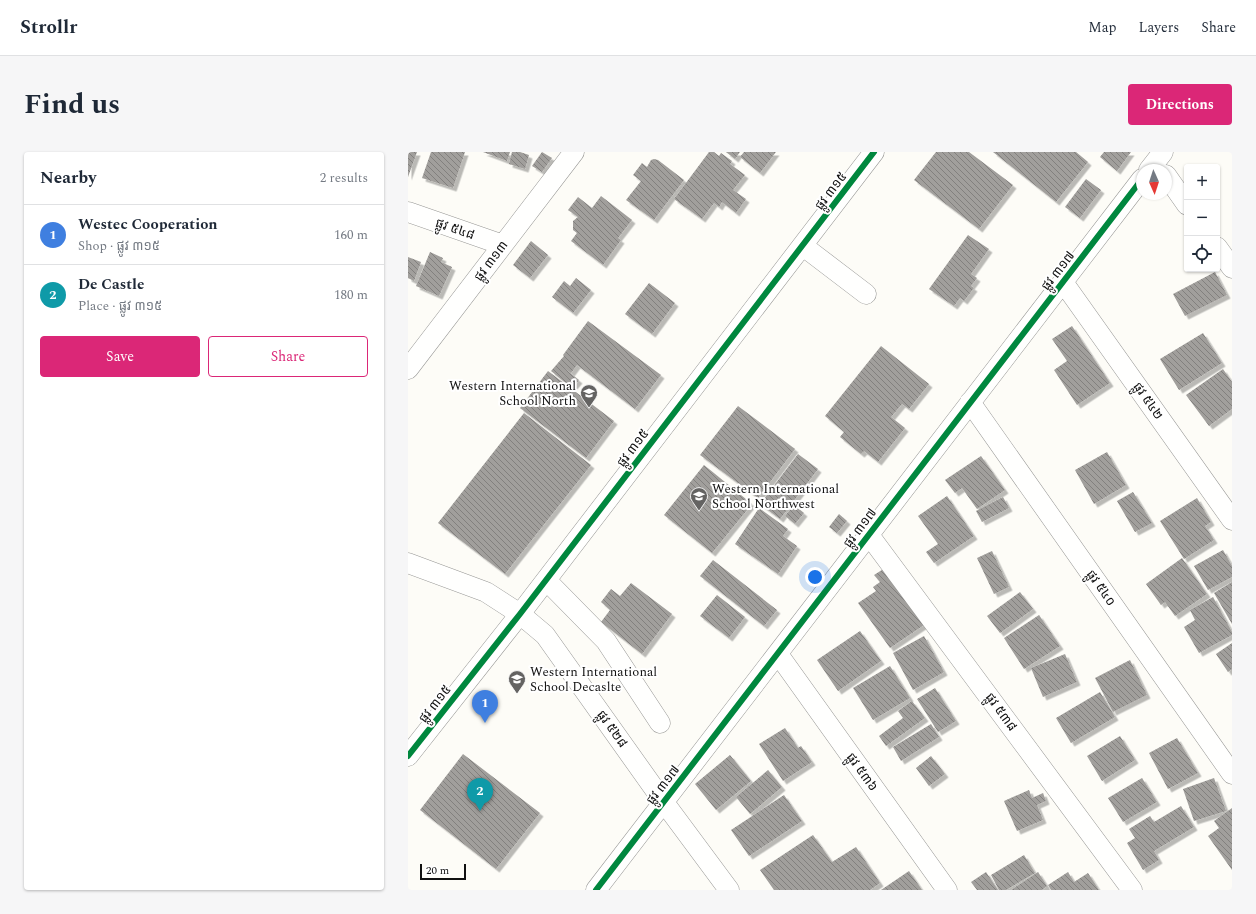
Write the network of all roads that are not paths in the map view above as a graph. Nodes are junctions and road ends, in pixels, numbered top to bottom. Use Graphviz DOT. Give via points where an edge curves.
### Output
graph roads {
  1 [pos="574,152"];
  2 [pos="874,152"];
  3 [pos="1172,184"];
  4 [pos="1136,187"];
  5 [pos="1184,201"];
  6 [pos="408,212"];
  7 [pos="503,245"];
  8 [pos="803,246"];
  9 [pos="1220,251"];
  10 [pos="1232,268"];
  11 [pos="1063,282"];
  12 [pos="866,294"];
  13 [pos="408,369"];
  14 [pos="970,402"];
  15 [pos="1232,520"];
  16 [pos="869,535"];
  17 [pos="408,563"];
  18 [pos="546,580"];
  19 [pos="520,614"];
  20 [pos="778,654"];
  21 [pos="660,723"];
  22 [pos="408,756"];
  23 [pos="1232,774"];
  24 [pos="663,801"];
  25 [pos="596,890"];
  26 [pos="729,890"];
  27 [pos="946,890"];
  28 [pos="1132,890"];
  1 -- 7 [label="street, ផ្លូវ ៣១៣"];
  2 -- 8 [label="street, ផ្លូវ ៣១៥"];
  3 -- 5 [label="street"];
  4 -- 11 [label="street, ផ្លូវ ៣១៧"];
  6 -- 7 [label="street, ផ្លូវ ៥៤៨"];
  7 -- 13 [label="street, ផ្លូវ ៣១៣"];
  8 -- 12 [label="street"];
  8 -- 18 [label="street, ផ្លូវ ៣១៥"];
  9 -- 10 [label="street"];
  11 -- 14 [label="street, ផ្លូវ ៣១៧"];
  11 -- 15 [label="street, ផ្លូវ ៥៤២"];
  14 -- 16 [label="street, ផ្លូវ ៣១៧"];
  14 -- 23 [label="street, ផ្លូវ ៥៤០"];
  16 -- 20 [label="street, ផ្លូវ ៣១៧"];
  16 -- 28 [label="street, ផ្លូវ ៥៣៨"];
  17 -- 19 [label="street, ផ្លូវ ៥២៨" via="486,592"];
  18 -- 19 [label="street, ផ្លូវ ៣១៥"];
  18 -- 21 [label="street" via="606,641"];
  19 -- 22 [label="street, ផ្លូវ ៣១៥"];
  19 -- 24 [label="street, ផ្លូវ ៥២៨" via="545,635"];
  20 -- 24 [label="street, ផ្លូវ ៣១៧"];
  20 -- 27 [label="street, ផ្លូវ ៥៣៦"];
  24 -- 25 [label="street, ផ្លូវ ៣១៧"];
  24 -- 26 [label="street, ផ្លូវ ៥២៨"];
}
